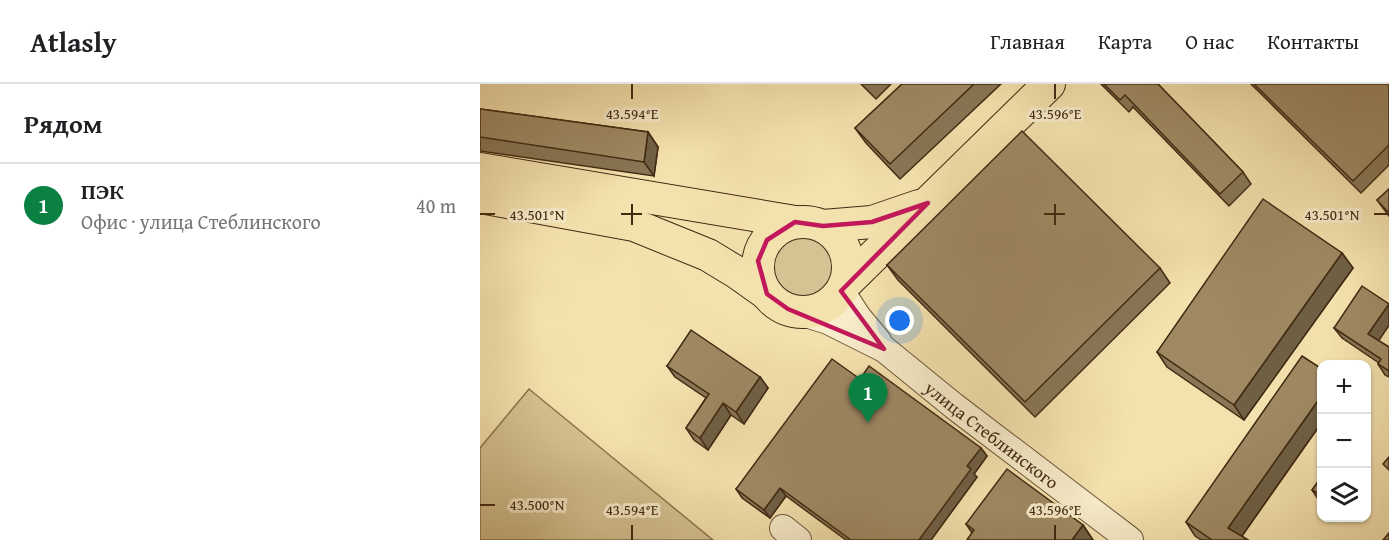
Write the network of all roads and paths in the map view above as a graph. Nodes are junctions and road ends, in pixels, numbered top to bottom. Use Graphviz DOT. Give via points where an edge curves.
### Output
graph roads {
  1 [pos="1049,84"];
  2 [pos="480,170"];
  3 [pos="480,197"];
  4 [pos="928,203"];
  5 [pos="809,224"];
  6 [pos="844,287"];
  7 [pos="767,294"];
  8 [pos="796,311"];
  9 [pos="884,349"];
  10 [pos="1130,540"];
  1 -- 4 [label="main road"];
  2 -- 5 [label="main road"];
  3 -- 7 [label="main road" via="634,225 708,255"];
  4 -- 5 [label="main road" via="872,222"];
  4 -- 6 [label="main road"];
  5 -- 6 [label="main road" via="834,233 845,250 849,270"];
  5 -- 7 [label="main road" via="784,226 767,240 758,261 758,273"];
  6 -- 8 [label="main road" via="822,308"];
  6 -- 9 [label="street" via="858,317"];
  7 -- 8 [label="main road" via="780,306"];
  8 -- 9 [label="street" via="828,321"];
  9 -- 10 [label="street, улица Стеблинского"];
}
